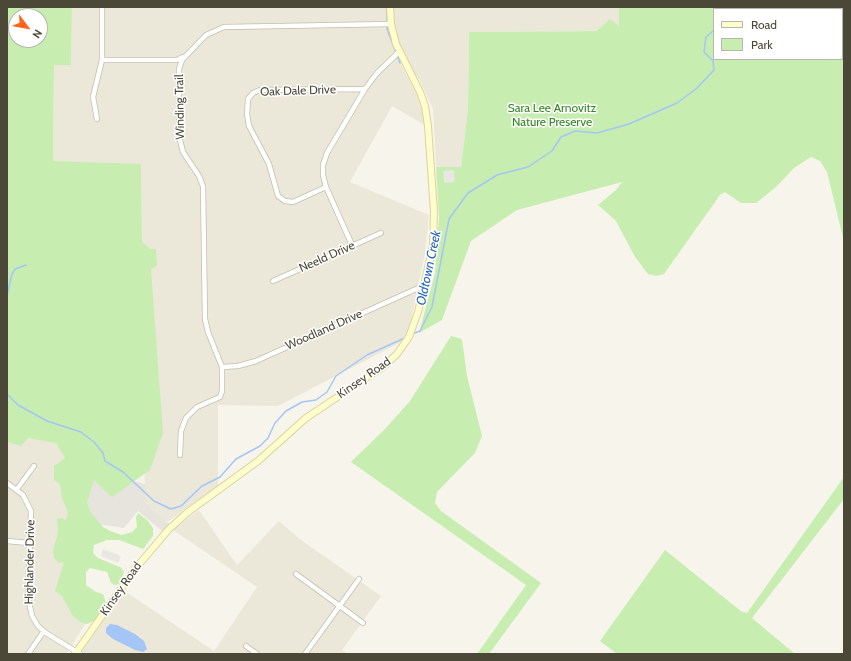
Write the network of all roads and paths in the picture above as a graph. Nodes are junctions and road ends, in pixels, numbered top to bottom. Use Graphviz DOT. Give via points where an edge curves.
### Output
graph roads {
  1 [pos="102,7"];
  2 [pos="390,7"];
  3 [pos="391,24"];
  4 [pos="399,52"];
  5 [pos="184,56"];
  6 [pos="102,60"];
  7 [pos="365,89"];
  8 [pos="97,118"];
  9 [pos="326,187"];
  10 [pos="381,233"];
  11 [pos="352,246"];
  12 [pos="273,281"];
  13 [pos="425,285"];
  14 [pos="222,367"];
  15 [pos="180,455"];
  16 [pos="34,466"];
  17 [pos="7,483"];
  18 [pos="17,489"];
  19 [pos="7,541"];
  20 [pos="30,543"];
  21 [pos="296,574"];
  22 [pos="359,579"];
  23 [pos="340,606"];
  24 [pos="363,623"];
  25 [pos="44,631"];
  26 [pos="246,646"];
  27 [pos="78,653"];
  28 [pos="28,654"];
  29 [pos="257,654"];
  30 [pos="305,654"];
  1 -- 6 [label="street"];
  2 -- 3 [label="street, Kinsey Road"];
  3 -- 4 [label="street, Kinsey Road"];
  3 -- 5 [label="street, Winding Trail" via="224,27 206,34"];
  4 -- 7 [label="street"];
  4 -- 13 [label="street, Kinsey Road" via="420,92 428,118 434,231"];
  5 -- 6 [label="street" via="177,60"];
  5 -- 14 [label="street, Winding Trail" via="179,70 180,142 203,186 205,319"];
  6 -- 8 [label="street" via="93,97"];
  7 -- 9 [label="street" via="325,158 323,175"];
  7 -- 9 [label="street, Oak Dale Drive" via="260,90 248,99 249,126 269,164 278,196 285,201 293,202"];
  9 -- 11 [label="street"];
  10 -- 11 [label="street, Neeld Drive"];
  11 -- 12 [label="street, Neeld Drive"];
  13 -- 14 [label="street, Woodland Drive" via="256,361"];
  13 -- 27 [label="street, Kinsey Road" via="413,329 397,354 384,366 306,418 258,461 178,521 144,556"];
  14 -- 15 [label="street" via="222,393 186,418 181,431"];
  16 -- 18 [label="street"];
  17 -- 18 [label="street, Highlander Drive"];
  18 -- 20 [label="street, Highlander Drive" via="31,511"];
  19 -- 20 [label="street"];
  20 -- 25 [label="street, Highlander Drive" via="28,605 34,621"];
  21 -- 23 [label="street"];
  22 -- 23 [label="street"];
  23 -- 24 [label="street"];
  23 -- 30 [label="street"];
  25 -- 27 [label="street, Highlander Drive"];
  25 -- 28 [label="street"];
  26 -- 29 [label="street"];
}
